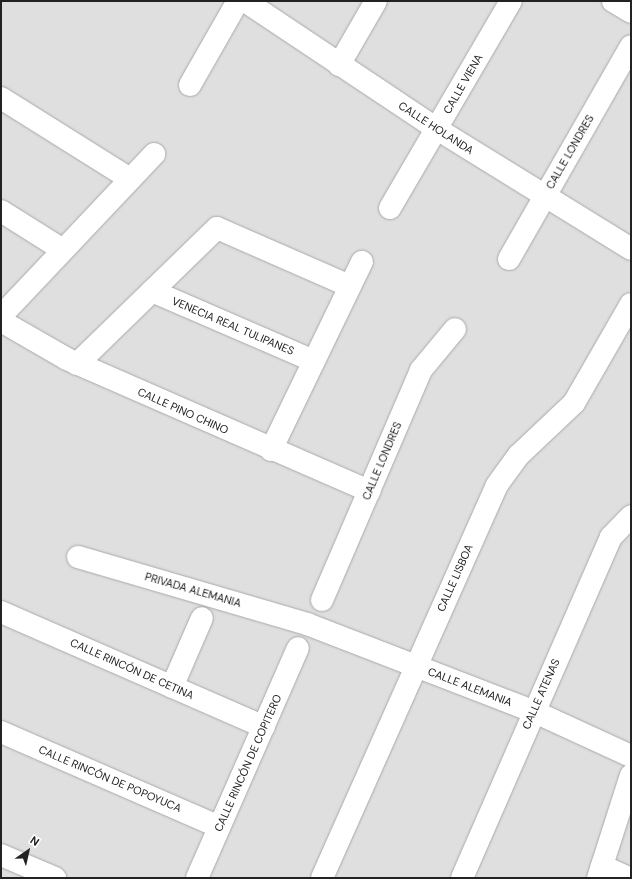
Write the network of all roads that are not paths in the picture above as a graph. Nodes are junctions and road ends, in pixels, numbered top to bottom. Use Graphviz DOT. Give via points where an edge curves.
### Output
graph roads {
  1 [pos="238,1"];
  2 [pos="244,1"];
  3 [pos="376,1"];
  4 [pos="511,1"];
  5 [pos="613,1"];
  6 [pos="631,12"];
  7 [pos="631,46"];
  8 [pos="339,65"];
  9 [pos="190,86"];
  10 [pos="1,98"];
  11 [pos="437,129"];
  12 [pos="154,154"];
  13 [pos="130,179"];
  14 [pos="545,196"];
  15 [pos="390,208"];
  16 [pos="1,211"];
  17 [pos="631,249"];
  18 [pos="63,250"];
  19 [pos="509,259"];
  20 [pos="362,262"];
  21 [pos="350,286"];
  22 [pos="152,291"];
  23 [pos="631,304"];
  24 [pos="1,316"];
  25 [pos="1,320"];
  26 [pos="455,329"];
  27 [pos="314,361"];
  28 [pos="77,364"];
  29 [pos="271,450"];
  30 [pos="369,491"];
  31 [pos="631,516"];
  32 [pos="78,557"];
  33 [pos="322,600"];
  34 [pos="1,612"];
  35 [pos="202,618"];
  36 [pos="307,624"];
  37 [pos="298,648"];
  38 [pos="416,667"];
  39 [pos="172,687"];
  40 [pos="533,712"];
  41 [pos="264,727"];
  42 [pos="1,732"];
  43 [pos="631,756"];
  44 [pos="631,775"];
  45 [pos="219,827"];
  46 [pos="1,855"];
  47 [pos="600,872"];
  48 [pos="55,878"];
  49 [pos="197,878"];
  50 [pos="322,878"];
  51 [pos="462,878"];
  52 [pos="629,878"];
  1 -- 9 [label="street"];
  2 -- 8 [label="street, CALLE HOLANDA"];
  3 -- 8 [label="street"];
  4 -- 11 [label="street, CALLE VIENA"];
  5 -- 6 [label="street"];
  7 -- 14 [label="street, CALLE LONDRES"];
  8 -- 11 [label="street, CALLE HOLANDA"];
  10 -- 13 [label="street"];
  11 -- 14 [label="street, CALLE HOLANDA"];
  11 -- 15 [label="street, CALLE VIENA"];
  12 -- 13 [label="street"];
  13 -- 18 [label="street"];
  14 -- 17 [label="street, CALLE HOLANDA"];
  14 -- 19 [label="street, CALLE LONDRES"];
  16 -- 18 [label="street"];
  18 -- 24 [label="street"];
  20 -- 21 [label="street"];
  21 -- 22 [label="street" via="217,228"];
  21 -- 27 [label="street"];
  22 -- 27 [label="street, VENECIA REAL TULIPANES"];
  22 -- 28 [label="street"];
  23 -- 38 [label="street, CALLE LISBOA" via="574,403 520,455 497,485"];
  25 -- 28 [label="street, CALLE PINO CHINO"];
  26 -- 30 [label="street, CALLE LONDRES" via="421,370"];
  27 -- 29 [label="street"];
  28 -- 29 [label="street, CALLE PINO CHINO"];
  29 -- 30 [label="street, CALLE PINO CHINO"];
  30 -- 33 [label="street, CALLE LONDRES"];
  31 -- 40 [label="street, CALLE ATENAS" via="611,537"];
  32 -- 36 [label="street, PRIVADA ALEMANIA"];
  34 -- 39 [label="street, CALLE RINCÓN DE CETINA"];
  35 -- 39 [label="street"];
  36 -- 38 [label="street, CALLE ALEMANIA"];
  37 -- 41 [label="street, CALLE RINCÓN DE COPITERO"];
  38 -- 40 [label="street, CALLE ALEMANIA"];
  38 -- 50 [label="street, CALLE LISBOA"];
  39 -- 41 [label="street, CALLE RINCÓN DE CETINA"];
  40 -- 43 [label="street, CALLE ALEMANIA"];
  40 -- 51 [label="street, CALLE ATENAS"];
  41 -- 45 [label="street, CALLE RINCÓN DE COPITERO"];
  42 -- 45 [label="street, CALLE RINCÓN DE POPOYUCA"];
  44 -- 47 [label="street"];
  45 -- 49 [label="street, CALLE RINCÓN DE COPITERO"];
  46 -- 48 [label="street"];
  47 -- 52 [label="street"];
}
